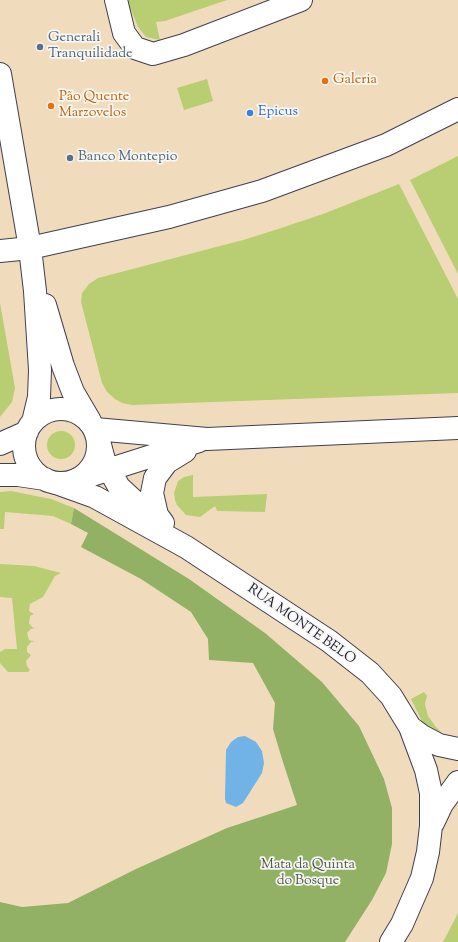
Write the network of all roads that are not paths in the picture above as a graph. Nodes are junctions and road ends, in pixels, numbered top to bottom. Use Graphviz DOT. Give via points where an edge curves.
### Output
graph roads {
  1 [pos="116,0"];
  2 [pos="301,0"];
  3 [pos="0,74"];
  4 [pos="458,109"];
  5 [pos="30,248"];
  6 [pos="0,251"];
  7 [pos="30,427"];
  8 [pos="458,428"];
  9 [pos="94,430"];
  10 [pos="207,439"];
  11 [pos="0,444"];
  12 [pos="109,470"];
  13 [pos="0,475"];
  14 [pos="59,481"];
  15 [pos="170,532"];
  16 [pos="186,547"];
  17 [pos="410,727"];
  18 [pos="458,749"];
  19 [pos="458,756"];
  20 [pos="423,764"];
  21 [pos="458,782"];
  22 [pos="431,826"];
  23 [pos="391,942"];
  1 -- 2 [label="street" via="124,33 135,48 153,54 184,45"];
  3 -- 5 [label="street"];
  4 -- 5 [label="street" via="386,145 262,191 169,217"];
  5 -- 6 [label="street"];
  5 -- 7 [label="street" via="40,370 39,397"];
  5 -- 9 [label="street, RUA MONTE BELO" via="63,366 73,392"];
  7 -- 9 [label="street" via="41,414 62,408 82,415"];
  7 -- 11 [label="street"];
  7 -- 14 [label="street" via="24,442 29,464 36,473"];
  8 -- 10 [label="street"];
  9 -- 10 [label="street"];
  9 -- 12 [label="street, RUA MONTE BELO"];
  9 -- 14 [label="street" via="99,448 92,468 85,475"];
  10 -- 12 [label="street"];
  10 -- 15 [label="street, RUA MONTE BELO" via="167,462 155,478 152,494 156,515"];
  12 -- 14 [label="street"];
  12 -- 15 [label="street, RUA MONTE BELO" via="119,486"];
  13 -- 14 [label="street"];
  14 -- 16 [label="street, RUA MONTE BELO" via="95,497"];
  15 -- 16 [label="street, RUA MONTE BELO"];
  16 -- 17 [label="street, RUA MONTE BELO" via="329,641 364,669 391,696"];
  17 -- 18 [label="street" via="439,745"];
  17 -- 20 [label="street, RUA MONTE BELO"];
  19 -- 20 [label="street"];
  20 -- 22 [label="street, RUA MONTE BELO" via="431,793"];
  21 -- 22 [label="street" via="442,804"];
  22 -- 23 [label="street, RUA MONTE BELO" via="422,878 402,924"];
}
